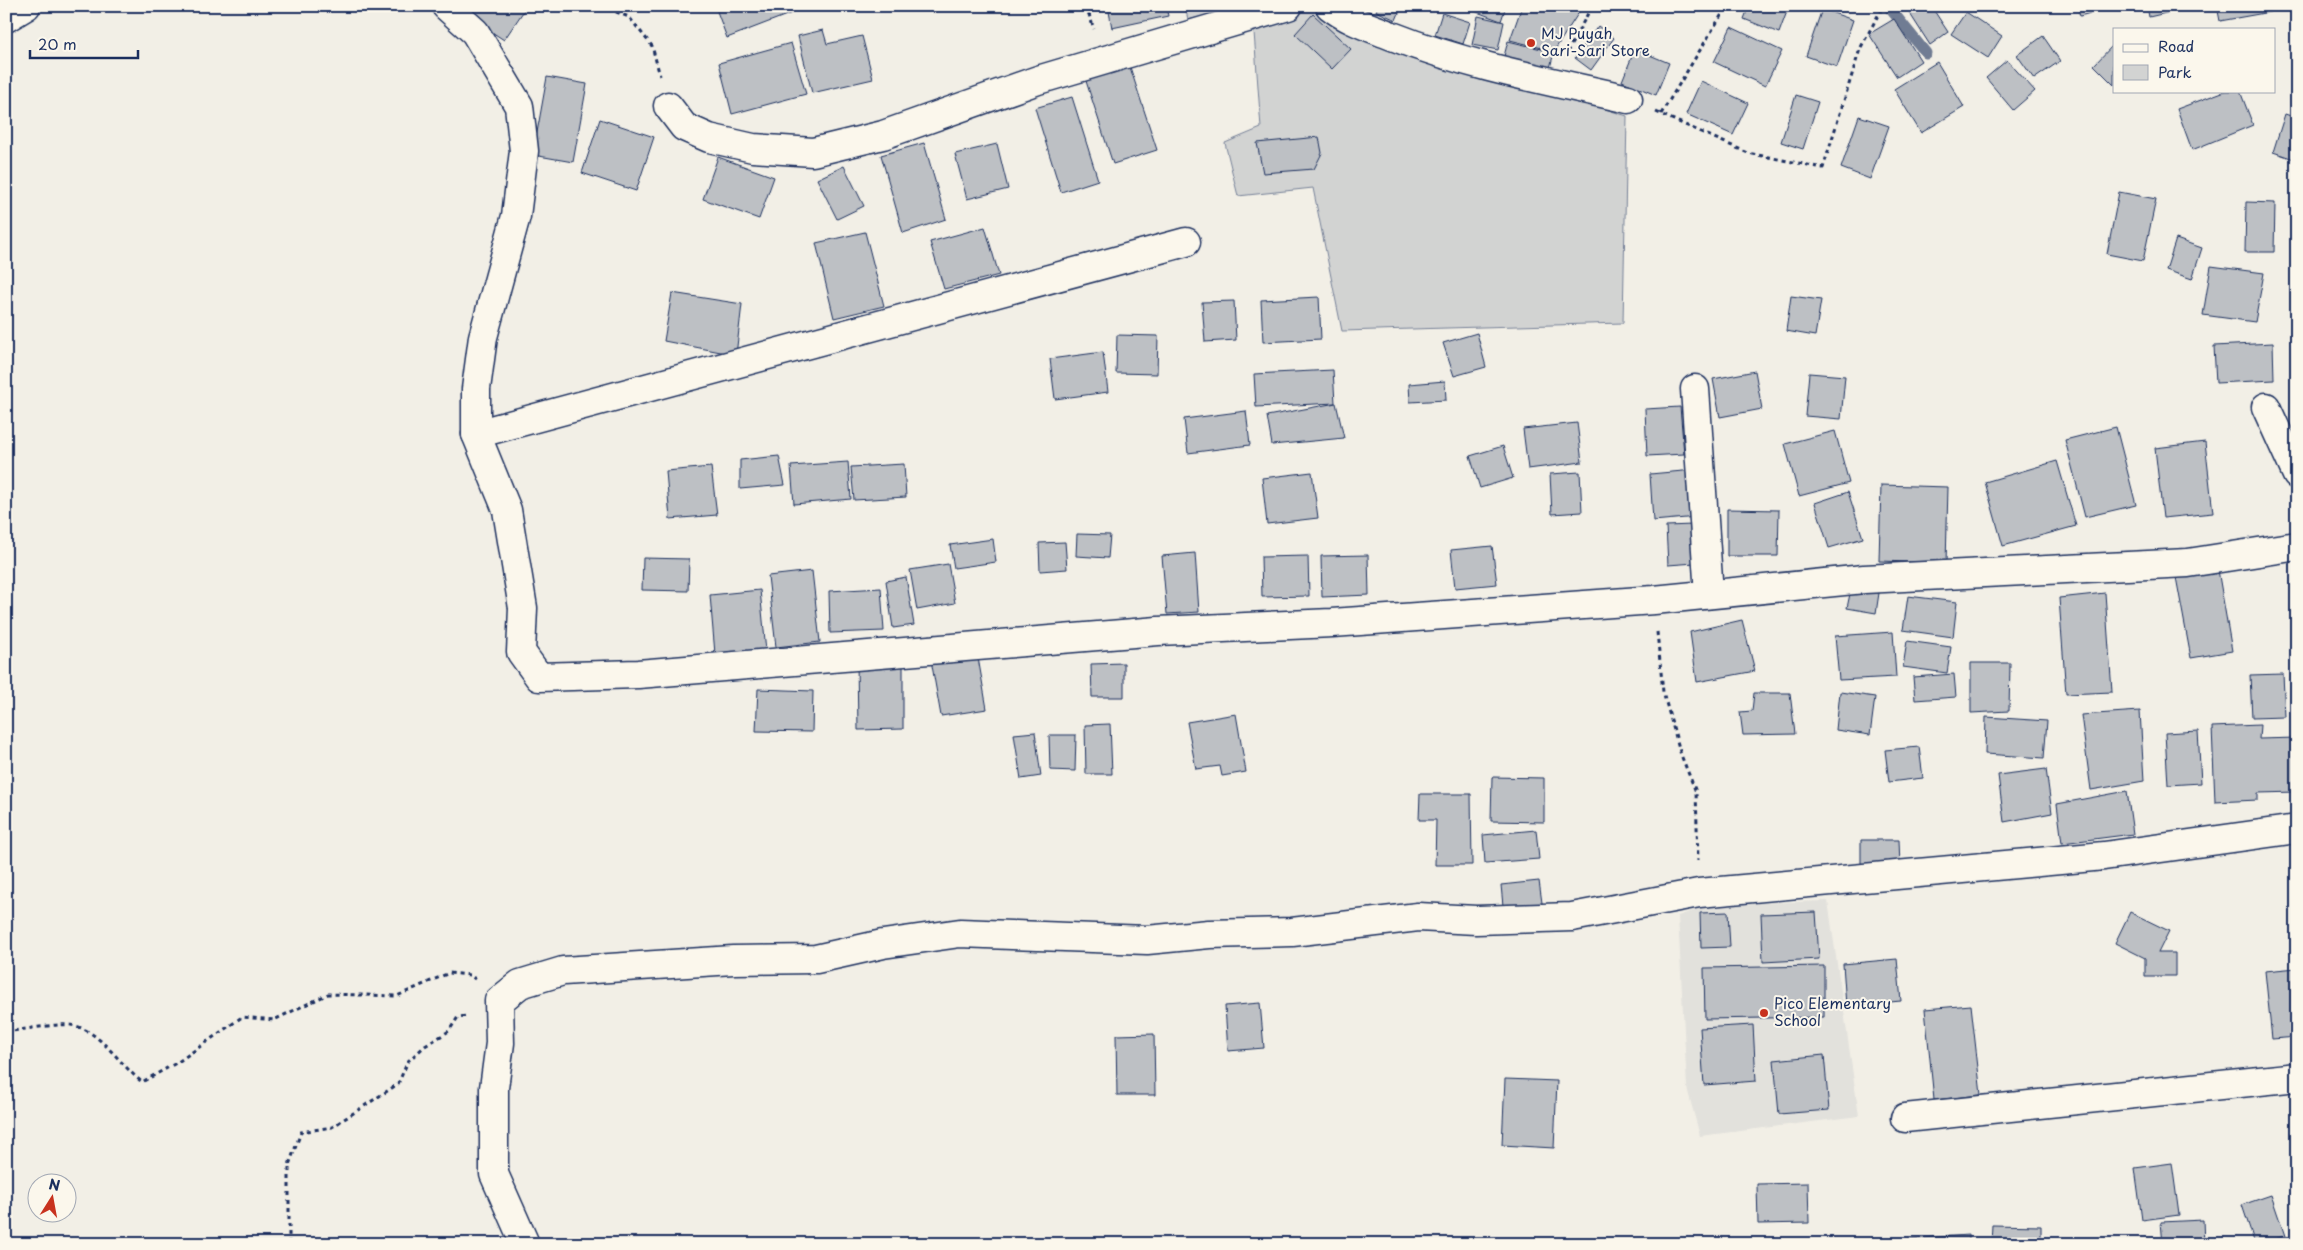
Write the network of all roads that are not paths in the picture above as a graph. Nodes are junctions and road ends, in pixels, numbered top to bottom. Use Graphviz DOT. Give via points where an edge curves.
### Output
graph roads {
  1 [pos="26,6"];
  2 [pos="446,6"];
  3 [pos="1288,6"];
  4 [pos="1330,6"];
  5 [pos="6,18"];
  6 [pos="1628,99"];
  7 [pos="668,106"];
  8 [pos="1186,242"];
  9 [pos="1695,389"];
  10 [pos="2266,407"];
  11 [pos="476,434"];
  12 [pos="2297,476"];
  13 [pos="2297,546"];
  14 [pos="1709,594"];
  15 [pos="2297,829"];
  16 [pos="2297,1077"];
  17 [pos="1905,1118"];
  18 [pos="525,1244"];
  1 -- 5 [label="street"];
  2 -- 11 [label="street" via="475,32 519,106 524,151 516,216 483,337 476,390"];
  3 -- 7 [label="street" via="1038,80 883,135 813,152 753,148 710,138 684,127"];
  4 -- 6 [label="street" via="1345,18 1418,46 1497,70"];
  8 -- 11 [label="street"];
  9 -- 14 [label="street"];
  10 -- 12 [label="street"];
  11 -- 14 [label="street" via="507,510 523,608 521,652 539,677 638,674 1158,631 1332,624"];
  13 -- 14 [label="street" via="2188,562 1864,578"];
  15 -- 18 [label="street" via="2104,856 1699,893 1572,917 1418,918 1292,932 1209,934 1147,940 960,934 883,944 816,959 733,960 563,971 520,984 499,1001 494,1174"];
  16 -- 17 [label="street"];
}
